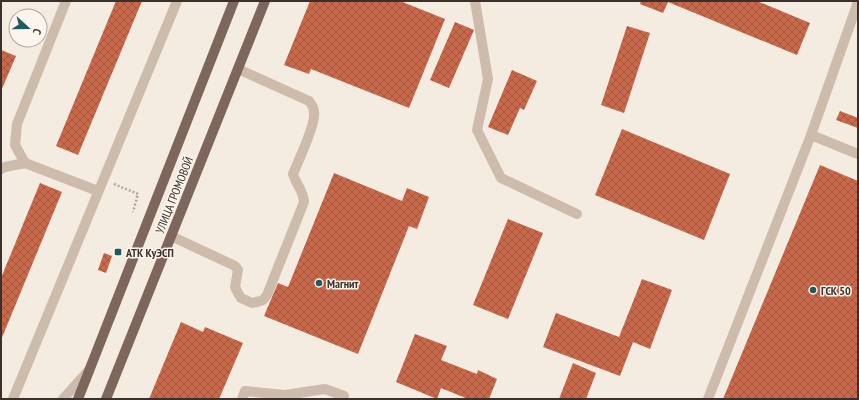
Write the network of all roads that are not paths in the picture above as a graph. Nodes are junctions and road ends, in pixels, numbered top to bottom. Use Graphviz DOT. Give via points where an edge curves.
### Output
graph roads {
  1 [pos="66,1"];
  2 [pos="176,1"];
  3 [pos="234,1"];
  4 [pos="265,1"];
  5 [pos="475,1"];
  6 [pos="858,2"];
  7 [pos="238,69"];
  8 [pos="811,135"];
  9 [pos="858,154"];
  10 [pos="25,163"];
  11 [pos="1,169"];
  12 [pos="98,191"];
  13 [pos="577,214"];
  14 [pos="172,236"];
  15 [pos="89,370"];
  16 [pos="344,396"];
  17 [pos="13,399"];
  18 [pos="63,399"];
  19 [pos="78,399"];
  20 [pos="106,399"];
  21 [pos="242,399"];
  22 [pos="708,399"];
  1 -- 10 [label="lane" via="17,124 15,145"];
  2 -- 12 [label="lane"];
  3 -- 15 [label="main road, УЛИЦА ГРОМОВОЙ"];
  4 -- 7 [label="main road, УЛИЦА ГРОМОВОЙ"];
  5 -- 13 [label="lane" via="488,79 477,130 501,178"];
  6 -- 8 [label="lane"];
  7 -- 14 [label="main road, УЛИЦА ГРОМОВОЙ"];
  7 -- 14 [label="lane" via="309,101 315,114 293,174 303,193 304,202 267,295 257,302 246,301 236,287 238,270 235,266"];
  8 -- 9 [label="lane"];
  8 -- 22 [label="lane"];
  10 -- 11 [label="lane"];
  10 -- 12 [label="lane"];
  12 -- 17 [label="lane"];
  14 -- 20 [label="main road, УЛИЦА ГРОМОВОЙ"];
  15 -- 18 [label="lane"];
  15 -- 19 [label="main road, УЛИЦА ГРОМОВОЙ"];
  16 -- 21 [label="lane" via="325,389 285,395 245,391"];
}
